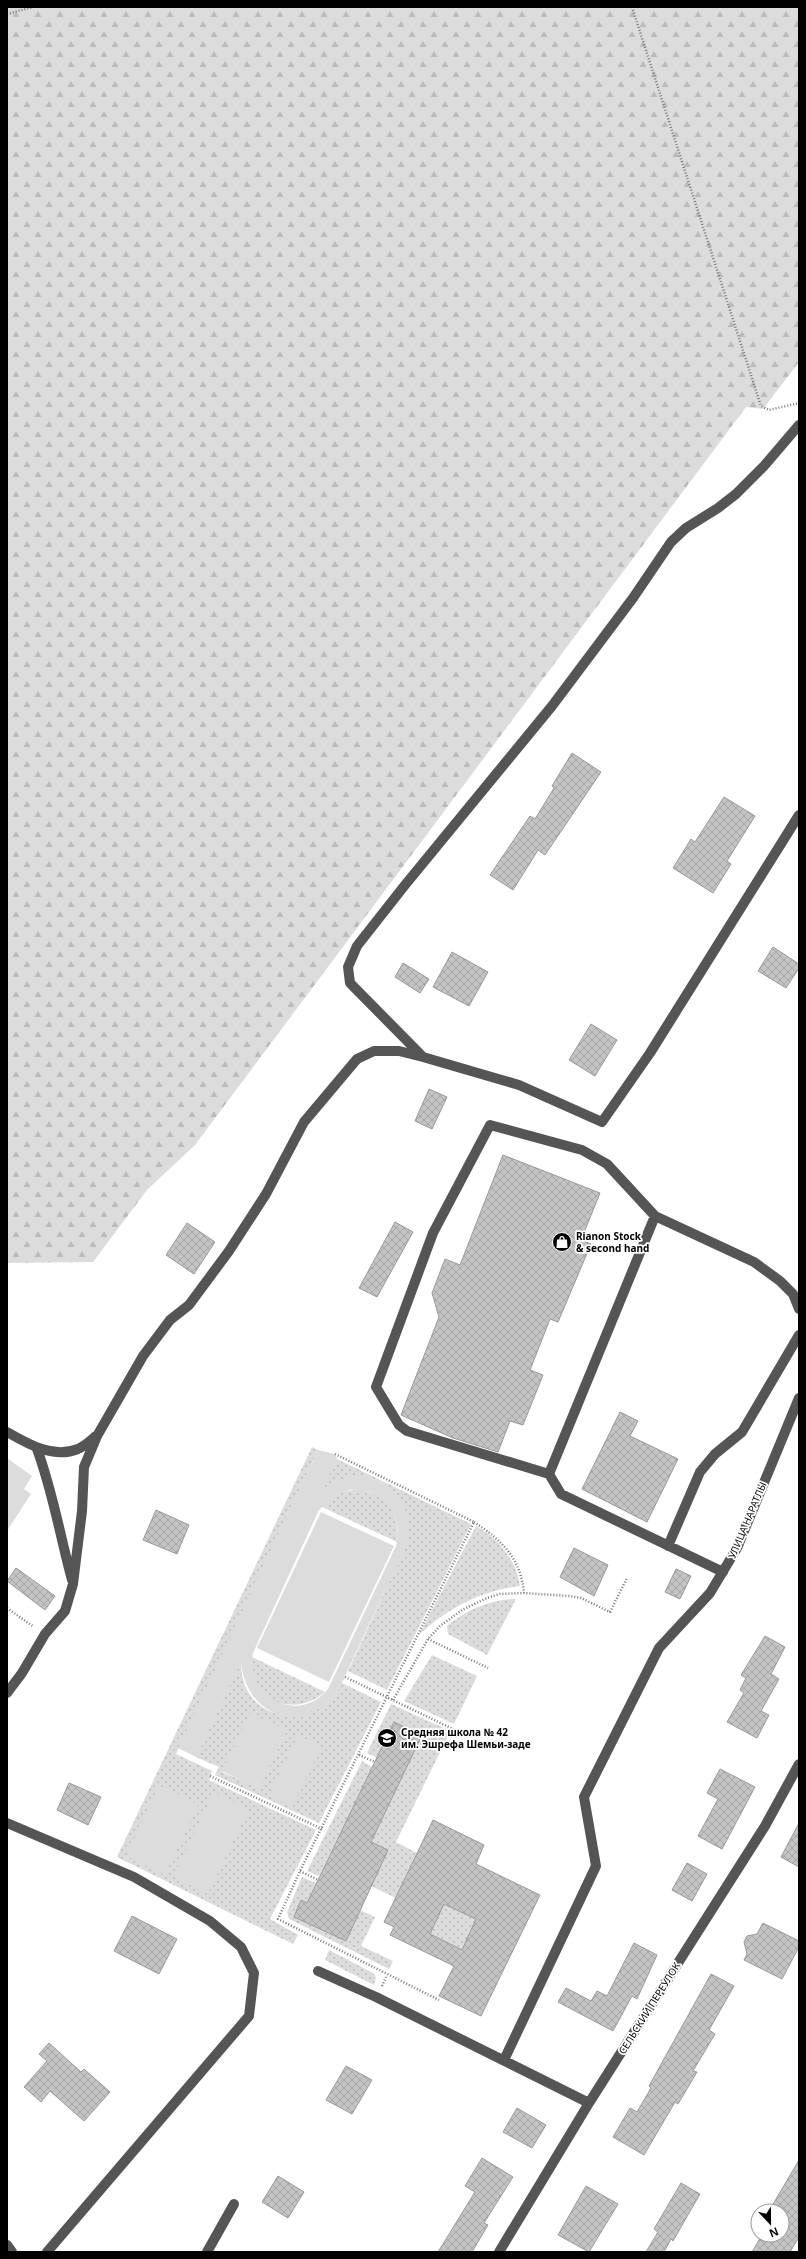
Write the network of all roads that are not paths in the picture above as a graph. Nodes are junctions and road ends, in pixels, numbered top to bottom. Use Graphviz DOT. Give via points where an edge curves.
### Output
graph roads {
  1 [pos="799,425"];
  2 [pos="799,815"];
  3 [pos="423,1057"];
  4 [pos="654,1216"];
  5 [pos="799,1309"];
  6 [pos="799,1335"];
  7 [pos="799,1398"];
  8 [pos="7,1432"];
  9 [pos="97,1436"];
  10 [pos="36,1449"];
  11 [pos="549,1474"];
  12 [pos="668,1546"];
  13 [pos="723,1572"];
  14 [pos="73,1584"];
  15 [pos="7,1693"];
  16 [pos="799,1764"];
  17 [pos="7,1822"];
  18 [pos="318,1971"];
  19 [pos="504,2060"];
  20 [pos="589,2103"];
  21 [pos="234,2204"];
  22 [pos="7,2245"];
  23 [pos="12,2252"];
  24 [pos="47,2252"];
  25 [pos="207,2252"];
  26 [pos="499,2252"];
  1 -- 3 [label="street" via="736,494 686,528 671,542 633,598 552,706 357,946 348,967 350,982"];
  2 -- 3 [label="street" via="650,1053 602,1122 519,1085"];
  3 -- 9 [label="street" via="399,1051 374,1051 357,1059 304,1122 266,1194 229,1252 189,1305 170,1320 144,1356"];
  4 -- 5 [label="street" via="754,1262 793,1294"];
  4 -- 11 [label="street"];
  4 -- 11 [label="street" via="607,1164 582,1150 490,1125 433,1233 376,1387 399,1425 407,1431"];
  6 -- 12 [label="street" via="742,1432 715,1454 700,1472"];
  7 -- 13 [label="street, УЛИЦА НАРАТЛЫ" via="738,1548"];
  8 -- 10 [label="street"];
  9 -- 10 [label="street" via="78,1449"];
  9 -- 14 [label="street" via="84,1468"];
  10 -- 14 [label="street" via="49,1482 59,1534"];
  11 -- 12 [label="street" via="561,1494"];
  12 -- 13 [label="street"];
  13 -- 19 [label="street, УЛИЦА НАРАТЛЫ" via="696,1609 659,1648 584,1797 596,1866"];
  14 -- 15 [label="street" via="65,1611 45,1634"];
  16 -- 20 [label="street, СЕЛЬСКИЙ ПЕРЕУЛОК" via="765,1826"];
  17 -- 24 [label="street" via="134,1877 210,1921 241,1948 254,1973 249,2016"];
  18 -- 19 [label="street"];
  19 -- 20 [label="street"];
  20 -- 26 [label="street, СЕЛЬСКИЙ ПЕРЕУЛОК"];
  21 -- 25 [label="street"];
  22 -- 23 [label="street"];
}
